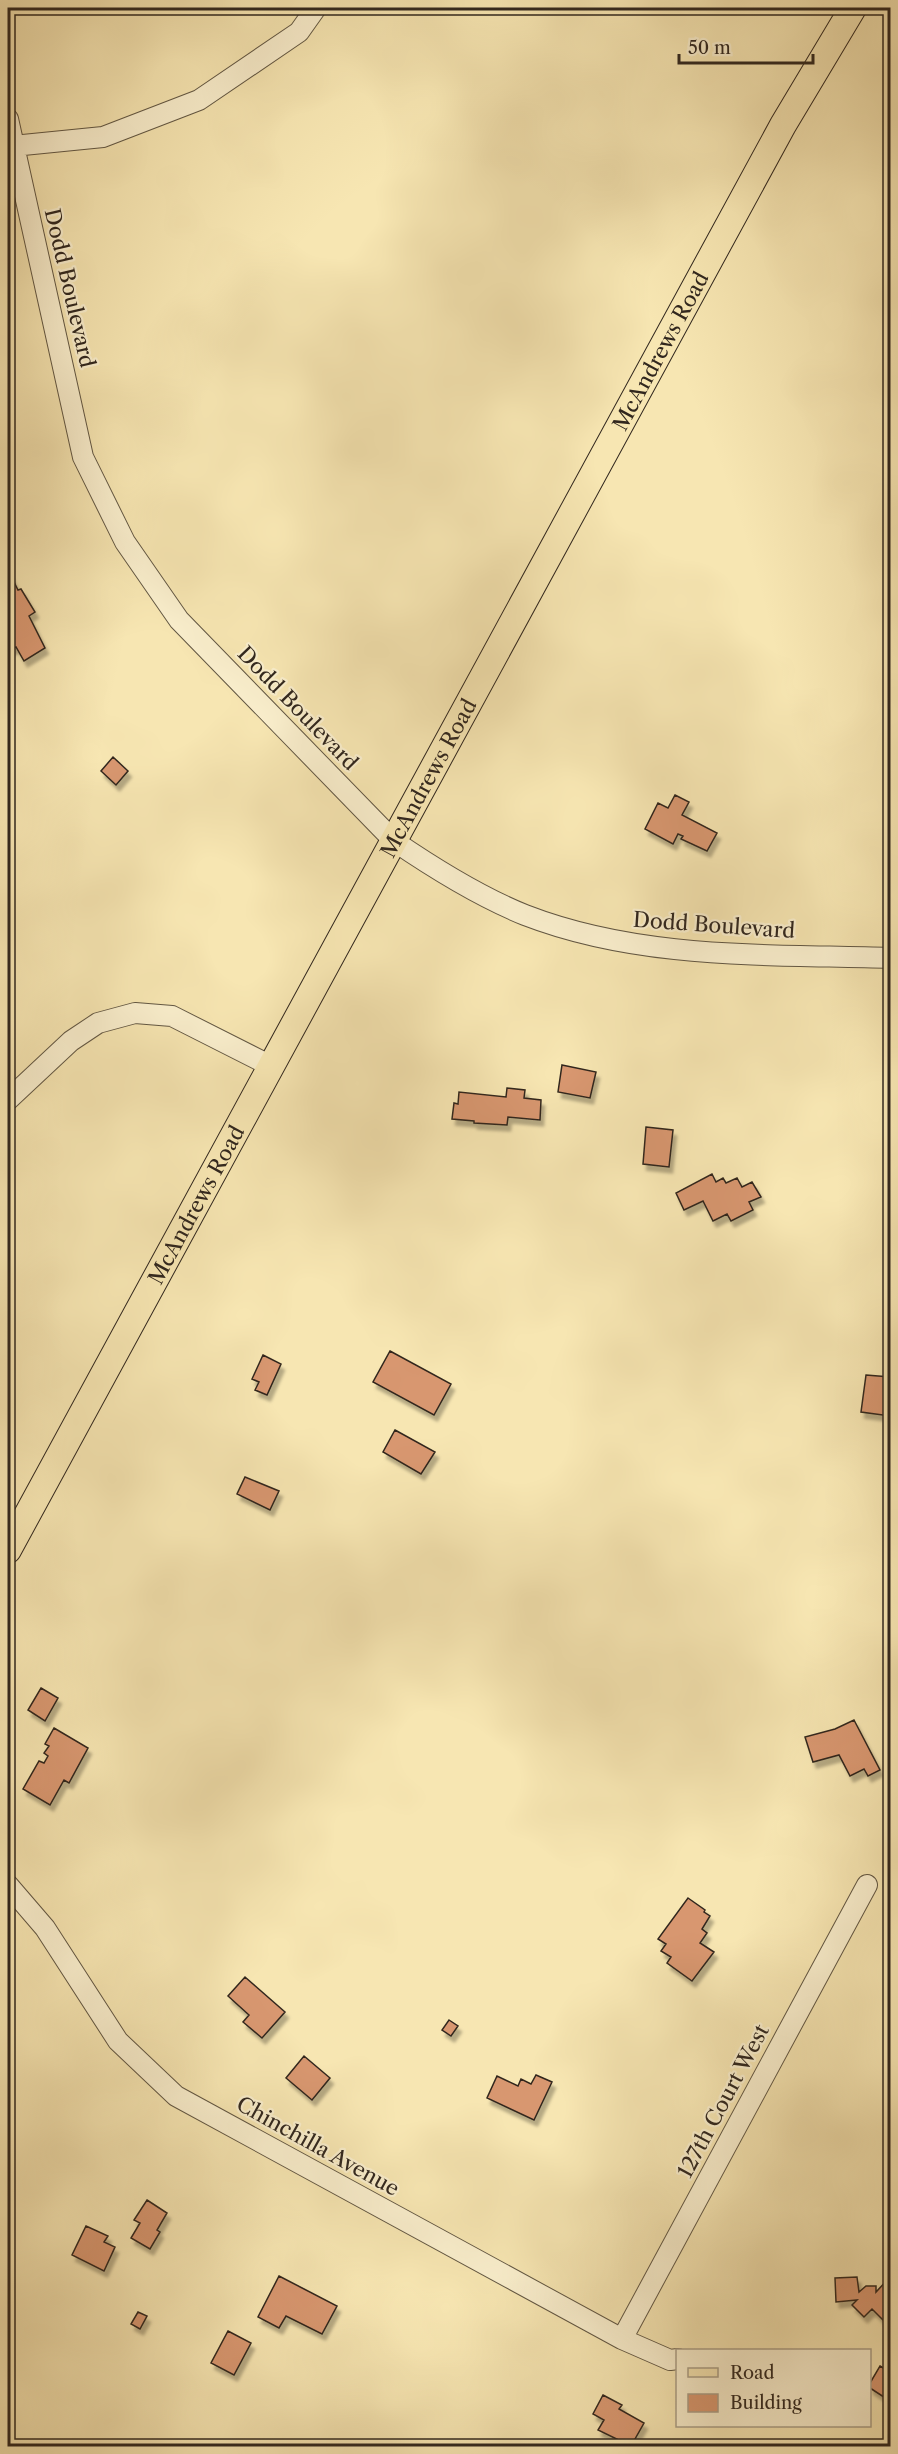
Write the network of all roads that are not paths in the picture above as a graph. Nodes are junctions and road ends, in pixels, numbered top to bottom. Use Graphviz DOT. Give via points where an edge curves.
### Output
graph roads {
  1 [pos="316,8"];
  2 [pos="853,8"];
  3 [pos="8,119"];
  4 [pos="14,146"];
  5 [pos="394,841"];
  6 [pos="891,958"];
  7 [pos="271,1066"];
  8 [pos="8,1101"];
  9 [pos="8,1550"];
  10 [pos="8,1885"];
  11 [pos="867,1885"];
  12 [pos="622,2339"];
  13 [pos="676,2359"];
  1 -- 4 [label="street" via="299,32 198,100 103,137"];
  2 -- 5 [label="main road, McAndrews Road" via="783,126"];
  3 -- 4 [label="street, Dodd Boulevard"];
  4 -- 5 [label="street, Dodd Boulevard" via="83,457 125,542 179,620"];
  5 -- 6 [label="street, Dodd Boulevard" via="480,894 525,915 587,935 661,948"];
  5 -- 7 [label="main road, McAndrews Road"];
  7 -- 8 [label="street" via="172,1016 135,1013 98,1023 71,1041"];
  7 -- 9 [label="main road, McAndrews Road"];
  10 -- 12 [label="street, Chinchilla Avenue" via="45,1928 118,2041 176,2096"];
  11 -- 12 [label="street, 127th Court West"];
  12 -- 13 [label="street, Chinchilla Avenue"];
}
